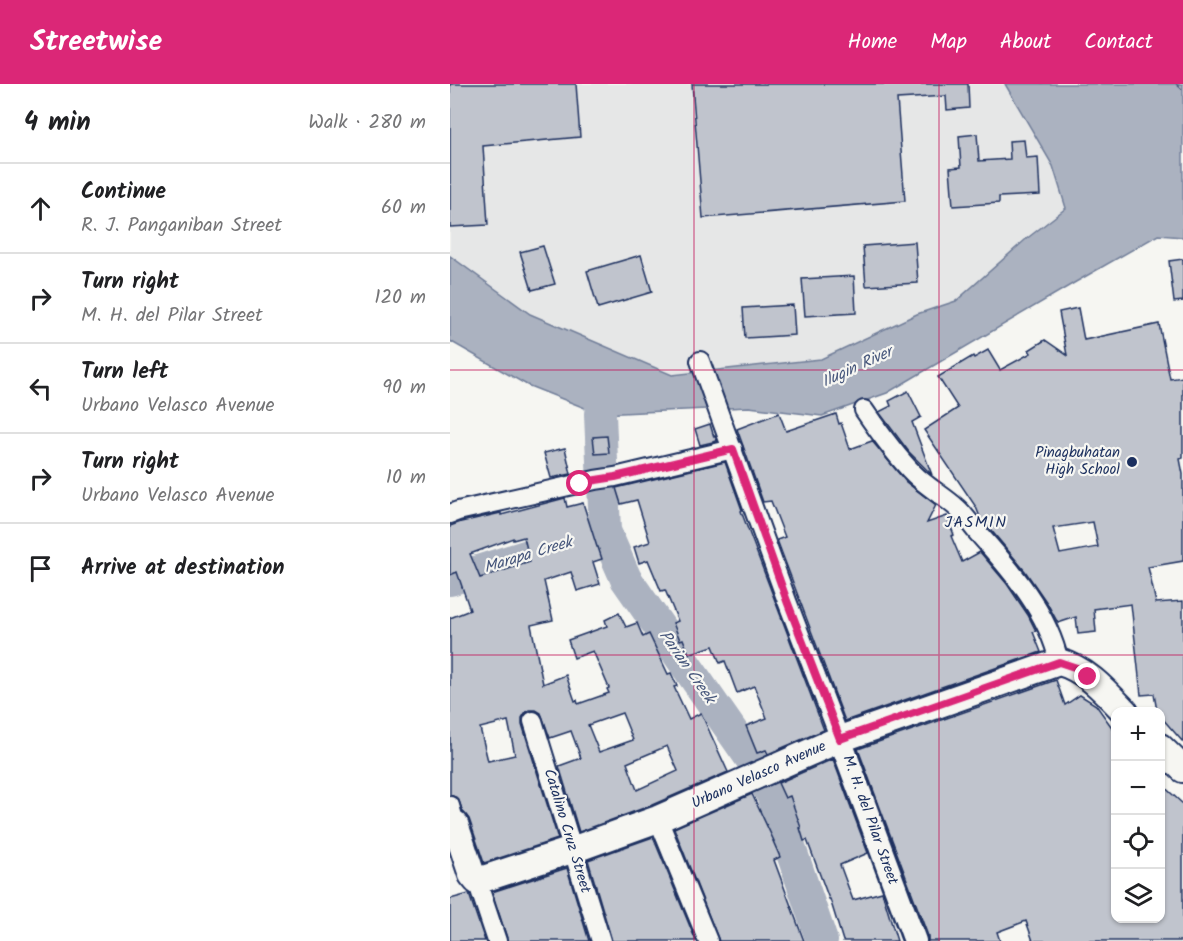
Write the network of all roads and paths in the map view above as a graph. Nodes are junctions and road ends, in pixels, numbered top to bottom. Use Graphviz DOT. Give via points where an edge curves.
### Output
graph roads {
  1 [pos="700,361"];
  2 [pos="864,410"];
  3 [pos="733,449"];
  4 [pos="450,514"];
  5 [pos="1059,662"];
  6 [pos="1121,707"];
  7 [pos="534,721"];
  8 [pos="840,739"];
  9 [pos="1165,751"];
  10 [pos="1183,769"];
  11 [pos="452,818"];
  12 [pos="658,819"];
  13 [pos="572,850"];
  14 [pos="477,881"];
  15 [pos="497,941"];
  16 [pos="601,941"];
  17 [pos="708,941"];
  18 [pos="915,941"];
  1 -- 3 [label="street, M. H. del Pilar Street"];
  2 -- 5 [label="street" via="915,475 960,510 1008,567 1049,630"];
  3 -- 4 [label="street"];
  3 -- 8 [label="street, M. H. del Pilar Street"];
  5 -- 6 [label="main road" via="1077,668"];
  5 -- 8 [label="main road, Urbano Velasco Avenue"];
  7 -- 13 [label="street, Catalino Cruz Street"];
  8 -- 12 [label="main road, Urbano Velasco Avenue"];
  8 -- 18 [label="street, M. H. del Pilar Street"];
  9 -- 10 [label="main road"];
  11 -- 14 [label="main road"];
  12 -- 13 [label="main road, Urbano Velasco Avenue"];
  12 -- 17 [label="street"];
  13 -- 14 [label="main road, Urbano Velasco Avenue"];
  13 -- 16 [label="street, Catalino Cruz Street"];
  14 -- 15 [label="street"];
}
